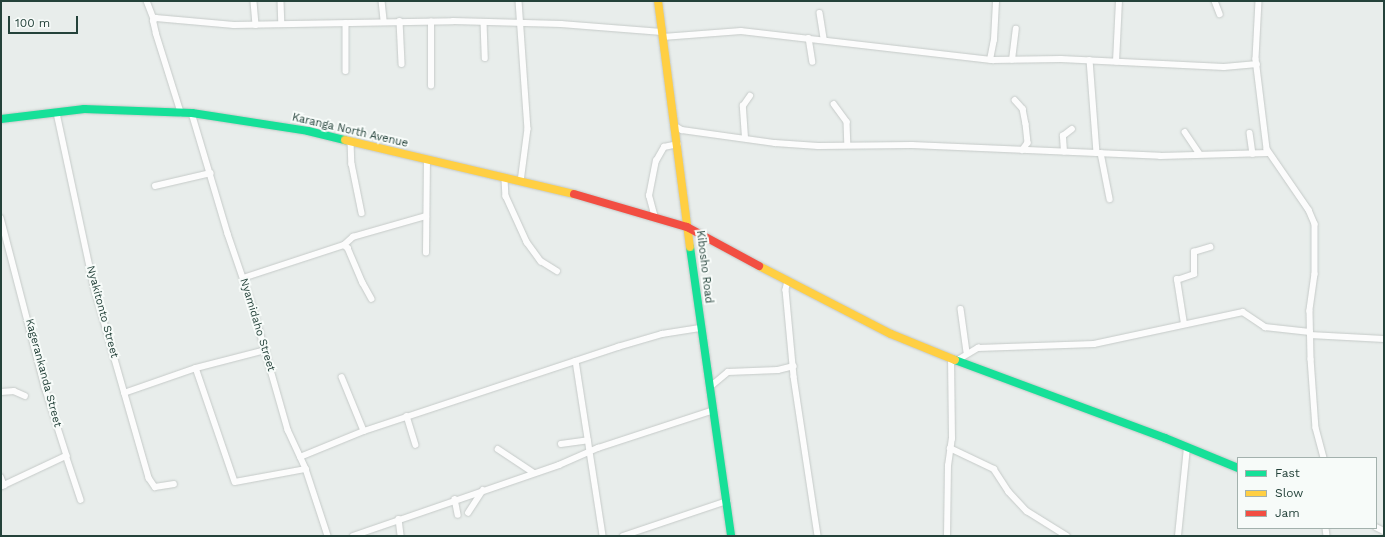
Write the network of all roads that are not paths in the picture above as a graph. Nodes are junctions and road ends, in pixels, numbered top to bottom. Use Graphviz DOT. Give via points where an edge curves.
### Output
graph roads {
  1 [pos="281,1"];
  2 [pos="382,1"];
  3 [pos="519,1"];
  4 [pos="658,1"];
  5 [pos="996,1"];
  6 [pos="1119,1"];
  7 [pos="1216,1"];
  8 [pos="1260,1"];
  9 [pos="254,2"];
  10 [pos="150,3"];
  11 [pos="820,13"];
  12 [pos="1220,14"];
  13 [pos="154,19"];
  14 [pos="384,21"];
  15 [pos="400,21"];
  16 [pos="431,22"];
  17 [pos="484,22"];
  18 [pos="346,23"];
  19 [pos="520,23"];
  20 [pos="282,24"];
  21 [pos="256,25"];
  22 [pos="1016,29"];
  23 [pos="663,34"];
  24 [pos="809,38"];
  25 [pos="824,39"];
  26 [pos="485,58"];
  27 [pos="990,60"];
  28 [pos="1012,60"];
  29 [pos="1090,60"];
  30 [pos="813,62"];
  31 [pos="1116,62"];
  32 [pos="402,64"];
  33 [pos="1257,64"];
  34 [pos="346,72"];
  35 [pos="431,86"];
  36 [pos="750,96"];
  37 [pos="1015,100"];
  38 [pos="834,104"];
  39 [pos="57,113"];
  40 [pos="192,113"];
  41 [pos="181,114"];
  42 [pos="1,119"];
  43 [pos="675,126"];
  44 [pos="1072,129"];
  45 [pos="1185,132"];
  46 [pos="1250,133"];
  47 [pos="745,138"];
  48 [pos="351,141"];
  49 [pos="678,144"];
  50 [pos="848,145"];
  51 [pos="1023,150"];
  52 [pos="1064,152"];
  53 [pos="1099,153"];
  54 [pos="1268,153"];
  55 [pos="1199,154"];
  56 [pos="1253,154"];
  57 [pos="427,160"];
  58 [pos="211,173"];
  59 [pos="505,179"];
  60 [pos="521,182"];
  61 [pos="155,186"];
  62 [pos="1110,198"];
  63 [pos="362,213"];
  64 [pos="426,216"];
  65 [pos="1,218"];
  66 [pos="655,218"];
  67 [pos="687,227"];
  68 [pos="344,245"];
  69 [pos="1210,247"];
  70 [pos="426,253"];
  71 [pos="557,271"];
  72 [pos="243,278"];
  73 [pos="788,281"];
  74 [pos="372,299"];
  75 [pos="961,309"];
  76 [pos="1184,324"];
  77 [pos="700,328"];
  78 [pos="1310,334"];
  79 [pos="1384,339"];
  80 [pos="266,350"];
  81 [pos="967,352"];
  82 [pos="953,360"];
  83 [pos="576,361"];
  84 [pos="794,366"];
  85 [pos="196,368"];
  86 [pos="342,377"];
  87 [pos="710,387"];
  88 [pos="1,392"];
  89 [pos="124,393"];
  90 [pos="25,396"];
  91 [pos="714,410"];
  92 [pos="407,416"];
  93 [pos="364,431"];
  94 [pos="588,440"];
  95 [pos="561,444"];
  96 [pos="416,445"];
  97 [pos="1187,447"];
  98 [pos="950,448"];
  99 [pos="498,449"];
  100 [pos="590,452"];
  101 [pos="300,457"];
  102 [pos="1324,457"];
  103 [pos="67,458"];
  104 [pos="1237,468"];
  105 [pos="306,469"];
  106 [pos="534,473"];
  107 [pos="1,477"];
  108 [pos="174,484"];
  109 [pos="2,486"];
  110 [pos="483,490"];
  111 [pos="455,499"];
  112 [pos="81,500"];
  113 [pos="727,501"];
  114 [pos="468,513"];
  115 [pos="458,515"];
  116 [pos="399,519"];
  117 [pos="328,536"];
  118 [pos="353,536"];
  119 [pos="401,536"];
  120 [pos="603,536"];
  121 [pos="623,536"];
  122 [pos="732,536"];
  123 [pos="818,536"];
  124 [pos="947,536"];
  125 [pos="1067,536"];
  126 [pos="1178,536"];
  1 -- 20 [label="street"];
  2 -- 14 [label="street"];
  3 -- 19 [label="street"];
  4 -- 23 [label="street, Kibosho Road"];
  5 -- 27 [label="street"];
  6 -- 31 [label="street"];
  7 -- 12 [label="street"];
  8 -- 33 [label="street"];
  9 -- 21 [label="street"];
  10 -- 13 [label="street"];
  11 -- 25 [label="street"];
  13 -- 21 [label="street" via="163,17 222,25"];
  13 -- 41 [label="street" via="158,43"];
  14 -- 15 [label="street"];
  14 -- 18 [label="street"];
  15 -- 16 [label="street"];
  15 -- 32 [label="street"];
  16 -- 17 [label="street"];
  16 -- 35 [label="street"];
  17 -- 19 [label="street"];
  17 -- 26 [label="street"];
  18 -- 20 [label="street"];
  18 -- 34 [label="street"];
  19 -- 23 [label="street"];
  19 -- 60 [label="street" via="528,129"];
  20 -- 21 [label="street"];
  22 -- 28 [label="street"];
  23 -- 24 [label="street" via="735,31"];
  23 -- 43 [label="street, Kibosho Road"];
  24 -- 25 [label="street"];
  24 -- 30 [label="street"];
  25 -- 27 [label="street"];
  27 -- 28 [label="street"];
  28 -- 29 [label="street"];
  29 -- 31 [label="street"];
  29 -- 53 [label="street"];
  31 -- 33 [label="street" via="1224,67"];
  33 -- 54 [label="street"];
  36 -- 47 [label="street" via="743,106"];
  37 -- 51 [label="street" via="1023,109 1026,124 1028,143"];
  38 -- 50 [label="street" via="847,122"];
  39 -- 41 [label="street, Karanga North Avenue" via="106,109"];
  39 -- 42 [label="street, Karanga North Avenue"];
  39 -- 89 [label="street, Nyakitonto Street" via="94,286"];
  40 -- 41 [label="street, Karanga North Avenue"];
  40 -- 48 [label="street, Karanga North Avenue" via="279,126"];
  40 -- 58 [label="street, Nyamidaho Street"];
  43 -- 47 [label="street" via="682,130"];
  43 -- 49 [label="street, Kibosho Road"];
  44 -- 52 [label="street" via="1063,136"];
  45 -- 55 [label="street"];
  46 -- 56 [label="street"];
  47 -- 50 [label="street" via="803,145"];
  48 -- 57 [label="street, Karanga North Avenue"];
  48 -- 63 [label="street" via="352,164"];
  49 -- 66 [label="street" via="664,147 656,161 649,196"];
  49 -- 67 [label="street, Kibosho Road"];
  50 -- 51 [label="street"];
  51 -- 52 [label="street"];
  52 -- 53 [label="street"];
  53 -- 55 [label="street" via="1160,156"];
  53 -- 62 [label="street"];
  54 -- 56 [label="street"];
  54 -- 78 [label="street" via="1309,210 1315,224"];
  55 -- 56 [label="street"];
  57 -- 59 [label="street, Karanga North Avenue"];
  57 -- 64 [label="street"];
  58 -- 61 [label="street"];
  58 -- 72 [label="street, Nyamidaho Street" via="222,218"];
  59 -- 60 [label="street, Karanga North Avenue"];
  59 -- 71 [label="street" via="506,196 527,242 541,261"];
  60 -- 66 [label="street, Karanga North Avenue" via="578,195"];
  64 -- 68 [label="street" via="353,237"];
  64 -- 70 [label="street"];
  65 -- 103 [label="street, Kagerankanda Street" via="9,257"];
  66 -- 67 [label="street, Karanga North Avenue"];
  67 -- 73 [label="street, Karanga North Avenue"];
  67 -- 77 [label="street, Kibosho Road"];
  68 -- 72 [label="street"];
  68 -- 74 [label="street" via="348,248"];
  69 -- 76 [label="street" via="1194,252 1194,274 1177,280"];
  72 -- 80 [label="street, Nyamidaho Street"];
  73 -- 82 [label="street, Karanga North Avenue" via="858,319"];
  73 -- 84 [label="street" via="786,290"];
  75 -- 81 [label="street"];
  76 -- 78 [label="street" via="1243,312 1265,327"];
  76 -- 81 [label="street" via="1094,344 991,346"];
  77 -- 83 [label="street" via="662,334"];
  77 -- 87 [label="street, Kibosho Road"];
  78 -- 79 [label="street"];
  78 -- 102 [label="street" via="1316,428"];
  80 -- 85 [label="street"];
  80 -- 101 [label="street, Nyamidaho Street" via="288,430"];
  81 -- 82 [label="street"];
  82 -- 97 [label="street, Karanga North Avenue"];
  82 -- 98 [label="street"];
  83 -- 92 [label="street"];
  83 -- 94 [label="street"];
  84 -- 87 [label="street" via="778,370 728,372"];
  84 -- 123 [label="street"];
  85 -- 89 [label="street"];
  85 -- 105 [label="street" via="235,482"];
  86 -- 93 [label="street"];
  87 -- 91 [label="street, Kibosho Road"];
  88 -- 90 [label="street" via="14,391"];
  89 -- 108 [label="street, Nyakitonto Street" via="153,486 158,488"];
  91 -- 100 [label="street"];
  91 -- 113 [label="street, Kibosho Road"];
  92 -- 93 [label="street"];
  92 -- 96 [label="street"];
  93 -- 101 [label="street"];
  94 -- 95 [label="street"];
  94 -- 100 [label="street"];
  97 -- 104 [label="street, Karanga North Avenue"];
  97 -- 126 [label="street"];
  98 -- 124 [label="street"];
  98 -- 125 [label="street" via="994,469 1009,492 1027,511"];
  99 -- 106 [label="street"];
  100 -- 106 [label="street"];
  100 -- 120 [label="street"];
  101 -- 105 [label="street, Nyamidaho Street"];
  103 -- 109 [label="street"];
  103 -- 112 [label="street, Kagerankanda Street"];
  105 -- 117 [label="street, Nyamidaho Street"];
  106 -- 110 [label="street"];
  107 -- 109 [label="street"];
  110 -- 111 [label="street"];
  110 -- 114 [label="street"];
  111 -- 115 [label="street"];
  111 -- 116 [label="street"];
  113 -- 121 [label="street"];
  113 -- 122 [label="street, Kibosho Road"];
  116 -- 118 [label="street"];
  116 -- 119 [label="street"];
}
